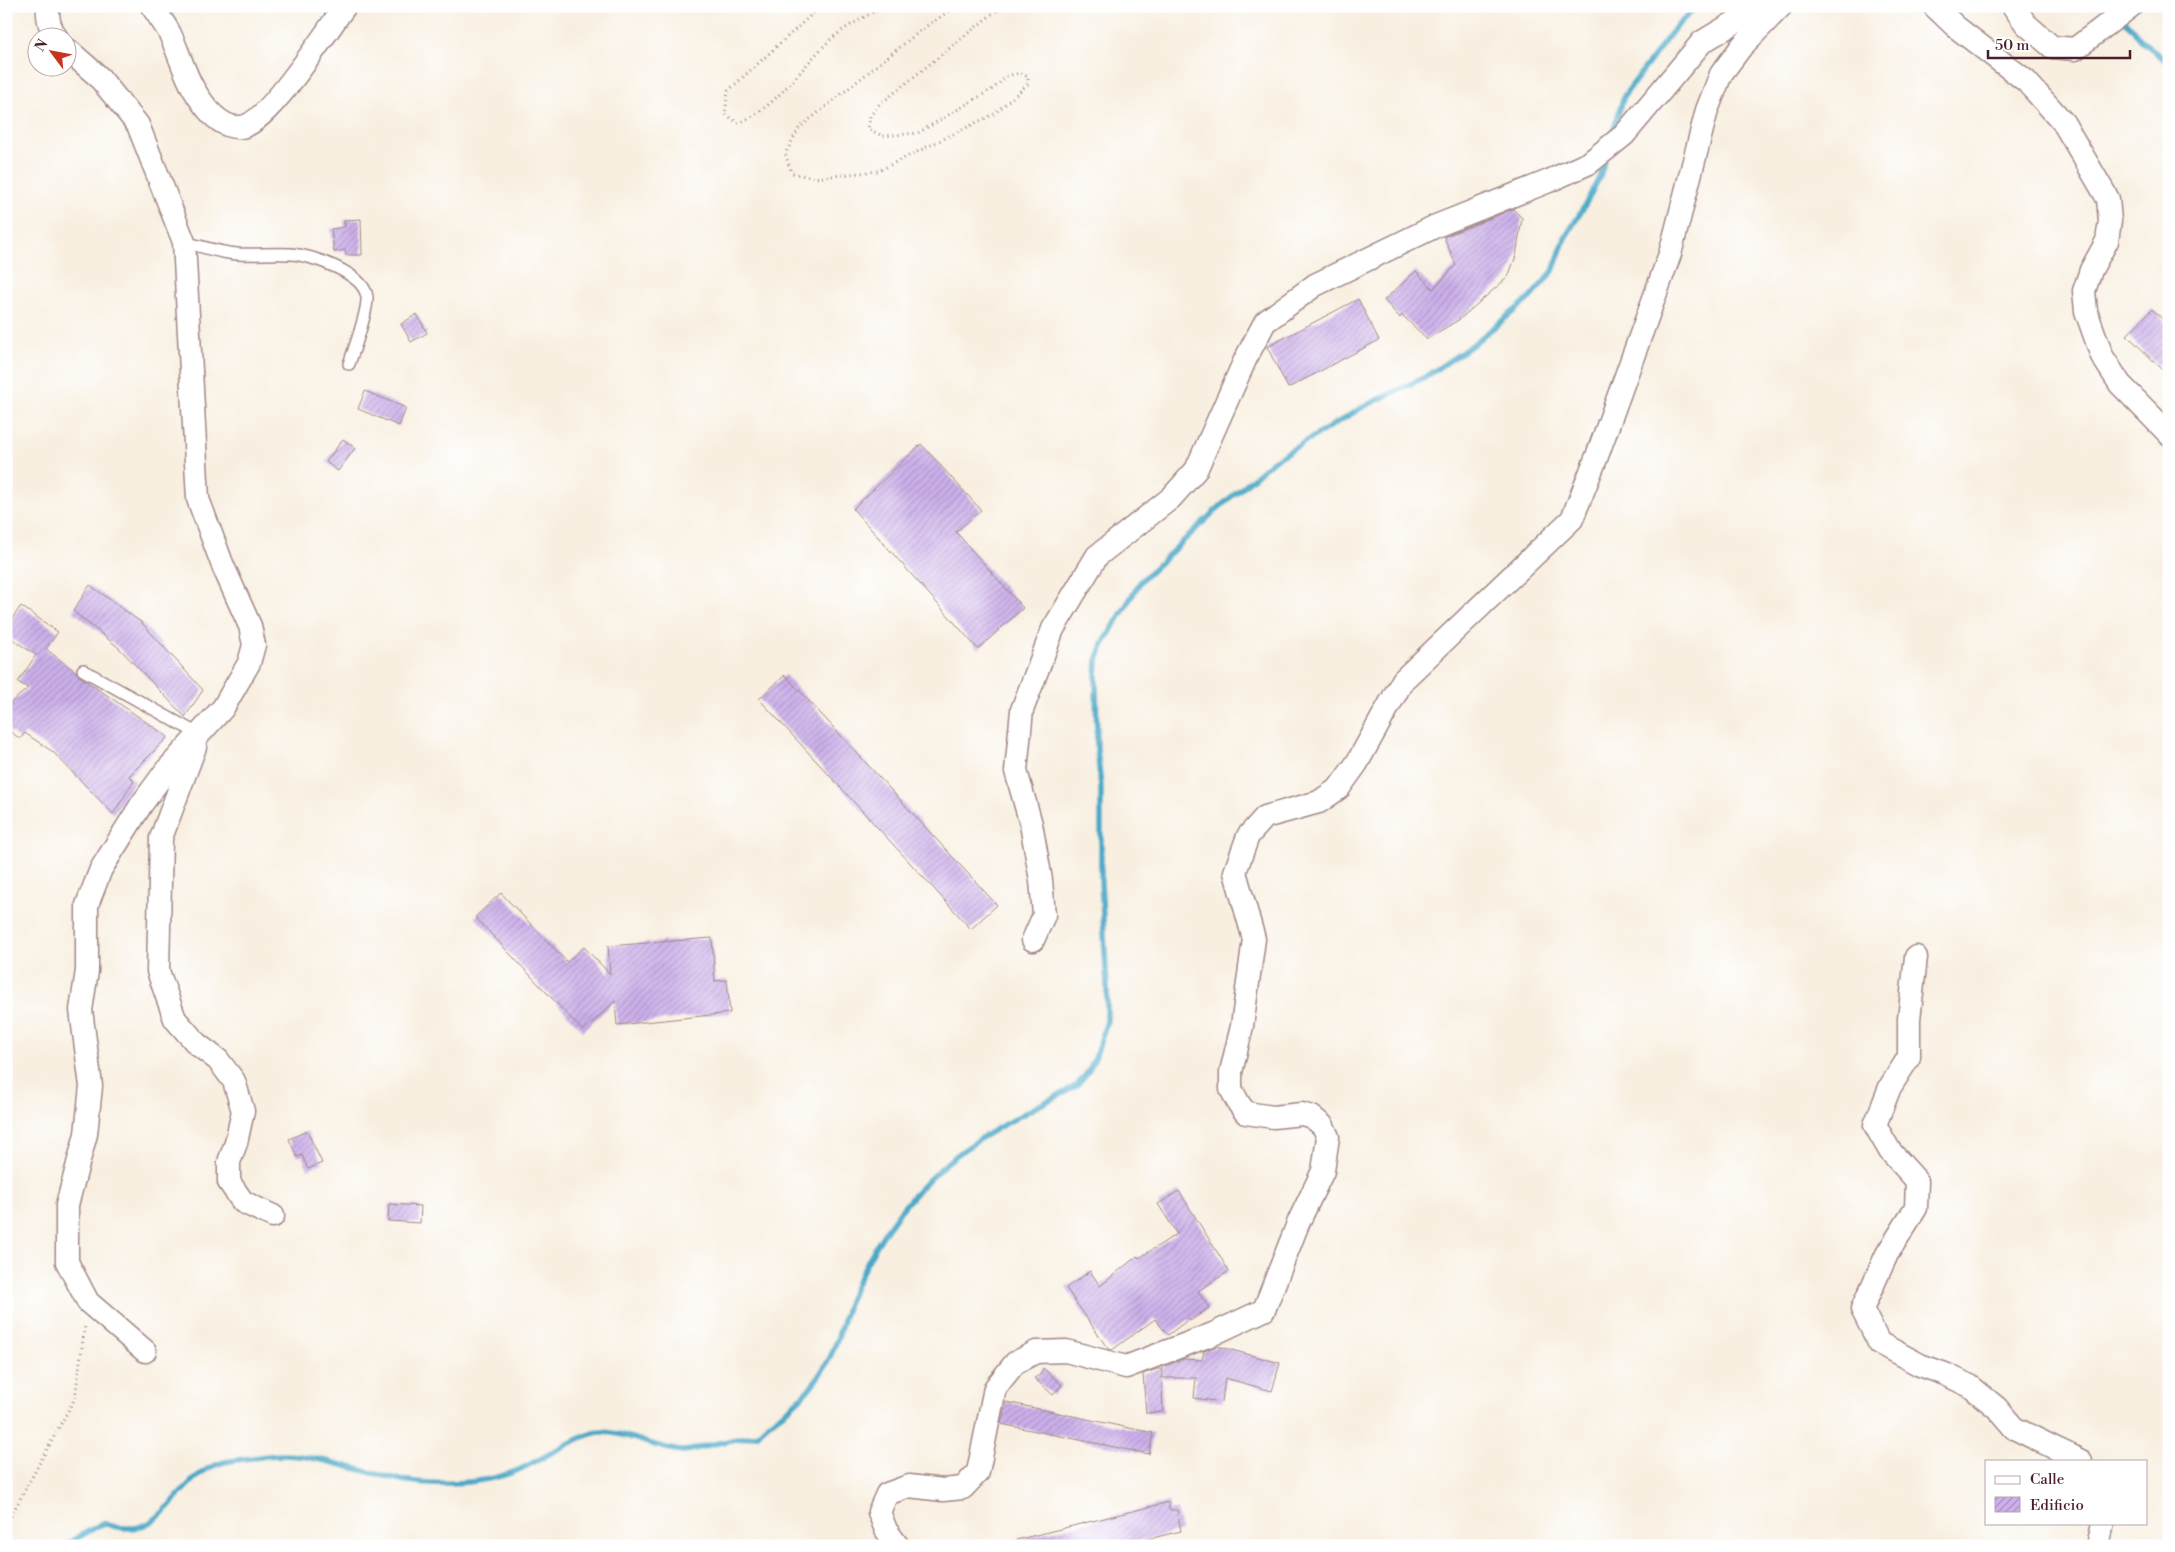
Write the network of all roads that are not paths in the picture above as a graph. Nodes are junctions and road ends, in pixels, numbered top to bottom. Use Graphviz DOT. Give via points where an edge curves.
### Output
graph roads {
  1 [pos="48,6"];
  2 [pos="152,6"];
  3 [pos="345,6"];
  4 [pos="1762,6"];
  5 [pos="1781,6"];
  6 [pos="1934,6"];
  7 [pos="2012,6"];
  8 [pos="2131,6"];
  9 [pos="51,28"];
  10 [pos="78,59"];
  11 [pos="184,242"];
  12 [pos="349,364"];
  13 [pos="2169,434"];
  14 [pos="83,670"];
  15 [pos="200,735"];
  16 [pos="1033,940"];
  17 [pos="1916,957"];
  18 [pos="273,1216"];
  19 [pos="145,1351"];
  20 [pos="2079,1460"];
  21 [pos="2103,1524"];
  22 [pos="898,1546"];
  23 [pos="2098,1546"];
  1 -- 9 [label="street"];
  2 -- 3 [label="street" via="168,30 193,88 209,111 224,124 242,127 257,119 281,95"];
  4 -- 16 [label="street" via="1702,42 1624,135 1589,163 1436,226 1315,285 1265,322 1196,470 1171,498 1098,556 1053,629 1022,710 1016,771 1031,824 1044,915"];
  5 -- 22 [label="street" via="1742,46 1721,74 1708,110 1670,254 1572,518 1403,680 1357,763 1339,788 1319,802 1266,818 1248,836 1241,851 1235,872 1254,940 1231,1088 1246,1114 1273,1117 1302,1114 1323,1126 1328,1137 1323,1171 1299,1221 1264,1310 1214,1334 1126,1367 1066,1351 1036,1352 1014,1363 995,1388 978,1472 963,1488 943,1490 909,1486 887,1494 879,1512 886,1530"];
  6 -- 13 [label="street" via="2026,81 2063,122 2108,199 2107,241 2084,291 2086,311 2102,356 2120,384"];
  7 -- 8 [label="street" via="2026,24 2052,47 2074,49"];
  10 -- 11 [label="street" via="99,77 138,126"];
  11 -- 12 [label="lane" via="235,254 292,254 319,260 360,282 367,297"];
  11 -- 15 [label="street" via="198,499 250,626 254,645 249,663 224,708"];
  14 -- 15 [label="lane"];
  15 -- 18 [label="street" via="161,838 158,971 175,1019 218,1060 234,1081 242,1111 229,1162 229,1182 243,1202"];
  15 -- 19 [label="street" via="165,772 141,805 101,869 87,905 87,971 81,1010 91,1086 86,1134 67,1205 67,1262 88,1302"];
  17 -- 20 [label="street" via="1909,1019 1909,1057 1890,1087 1874,1125 1890,1151 1916,1181 1916,1208 1887,1254 1862,1309 1879,1343 1970,1386 1998,1408 2014,1428"];
  21 -- 23 [label="street"];
}
